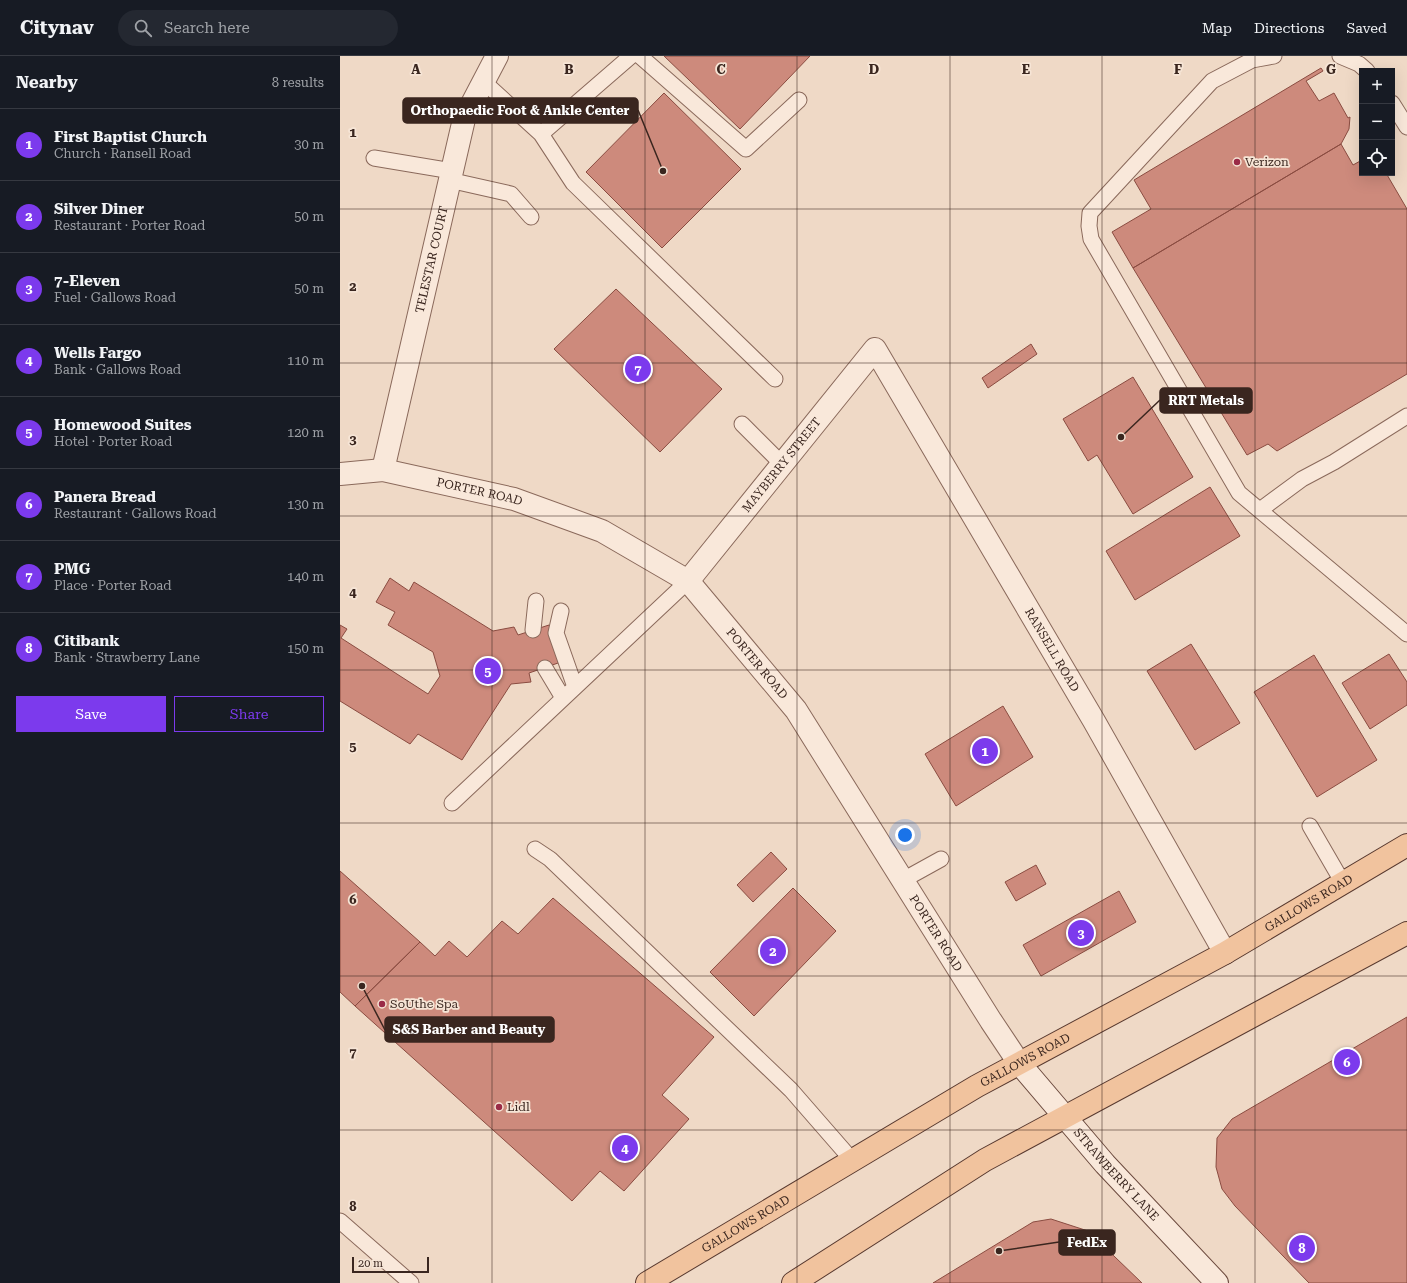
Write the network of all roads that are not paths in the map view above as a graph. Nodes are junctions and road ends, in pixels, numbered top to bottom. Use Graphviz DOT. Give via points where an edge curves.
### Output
graph roads {
  1 [pos="497,56"];
  2 [pos="631,56"];
  3 [pos="640,56"];
  4 [pos="1274,56"];
  5 [pos="1340,56"];
  6 [pos="1364,68"];
  7 [pos="484,82"];
  8 [pos="799,100"];
  9 [pos="1393,104"];
  10 [pos="1407,127"];
  11 [pos="540,134"];
  12 [pos="374,158"];
  13 [pos="450,176"];
  14 [pos="531,217"];
  15 [pos="875,349"];
  16 [pos="775,379"];
  17 [pos="1407,416"];
  18 [pos="742,424"];
  19 [pos="782,464"];
  20 [pos="383,470"];
  21 [pos="340,474"];
  22 [pos="1260,510"];
  23 [pos="688,581"];
  24 [pos="536,601"];
  25 [pos="561,611"];
  26 [pos="533,630"];
  27 [pos="1407,634"];
  28 [pos="545,668"];
  29 [pos="575,687"];
  30 [pos="563,698"];
  31 [pos="452,803"];
  32 [pos="1310,826"];
  33 [pos="1407,846"];
  34 [pos="534,849"];
  35 [pos="941,859"];
  36 [pos="903,880"];
  37 [pos="1343,883"];
  38 [pos="1407,933"];
  39 [pos="1225,953"];
  40 [pos="1019,1063"];
  41 [pos="1064,1117"];
  42 [pos="852,1160"];
  43 [pos="340,1221"];
  44 [pos="411,1283"];
  45 [pos="647,1283"];
  46 [pos="793,1283"];
  47 [pos="1217,1283"];
  1 -- 7 [label="street, TELESTAR COURT"];
  2 -- 11 [label="lane"];
  3 -- 8 [label="lane" via="746,149"];
  4 -- 22 [label="lane" via="1252,60 1212,81 1090,214 1089,226 1091,239 1240,493"];
  5 -- 6 [label="lane"];
  7 -- 11 [label="lane"];
  7 -- 13 [label="street, TELESTAR COURT" via="464,120"];
  9 -- 10 [label="lane"];
  11 -- 16 [label="lane" via="573,183"];
  12 -- 13 [label="lane"];
  13 -- 14 [label="lane" via="511,194"];
  13 -- 20 [label="street, TELESTAR COURT"];
  15 -- 19 [label="street, MAYBERRY STREET"];
  15 -- 39 [label="street, RANSELL ROAD" via="1094,721"];
  17 -- 22 [label="lane" via="1302,479"];
  18 -- 19 [label="lane"];
  19 -- 23 [label="street, MAYBERRY STREET"];
  20 -- 21 [label="street, PORTER ROAD"];
  20 -- 23 [label="street, PORTER ROAD" via="514,499 602,531"];
  22 -- 27 [label="lane"];
  23 -- 29 [label="lane"];
  23 -- 36 [label="street, PORTER ROAD" via="796,710"];
  24 -- 26 [label="lane"];
  25 -- 29 [label="lane" via="556,633"];
  28 -- 30 [label="lane"];
  29 -- 30 [label="lane"];
  30 -- 31 [label="lane"];
  32 -- 37 [label="lane"];
  33 -- 37 [label="main road, GALLOWS ROAD"];
  34 -- 42 [label="lane" via="550,859 792,1090"];
  35 -- 36 [label="lane"];
  36 -- 40 [label="street, PORTER ROAD"];
  37 -- 39 [label="main road, GALLOWS ROAD"];
  38 -- 41 [label="main road"];
  39 -- 40 [label="main road, GALLOWS ROAD"];
  40 -- 41 [label="street, STRAWBERRY LANE"];
  40 -- 42 [label="main road, GALLOWS ROAD"];
  41 -- 46 [label="main road" via="985,1160"];
  41 -- 47 [label="street, STRAWBERRY LANE" via="1104,1164"];
  42 -- 45 [label="main road, GALLOWS ROAD"];
  43 -- 44 [label="lane"];
}
